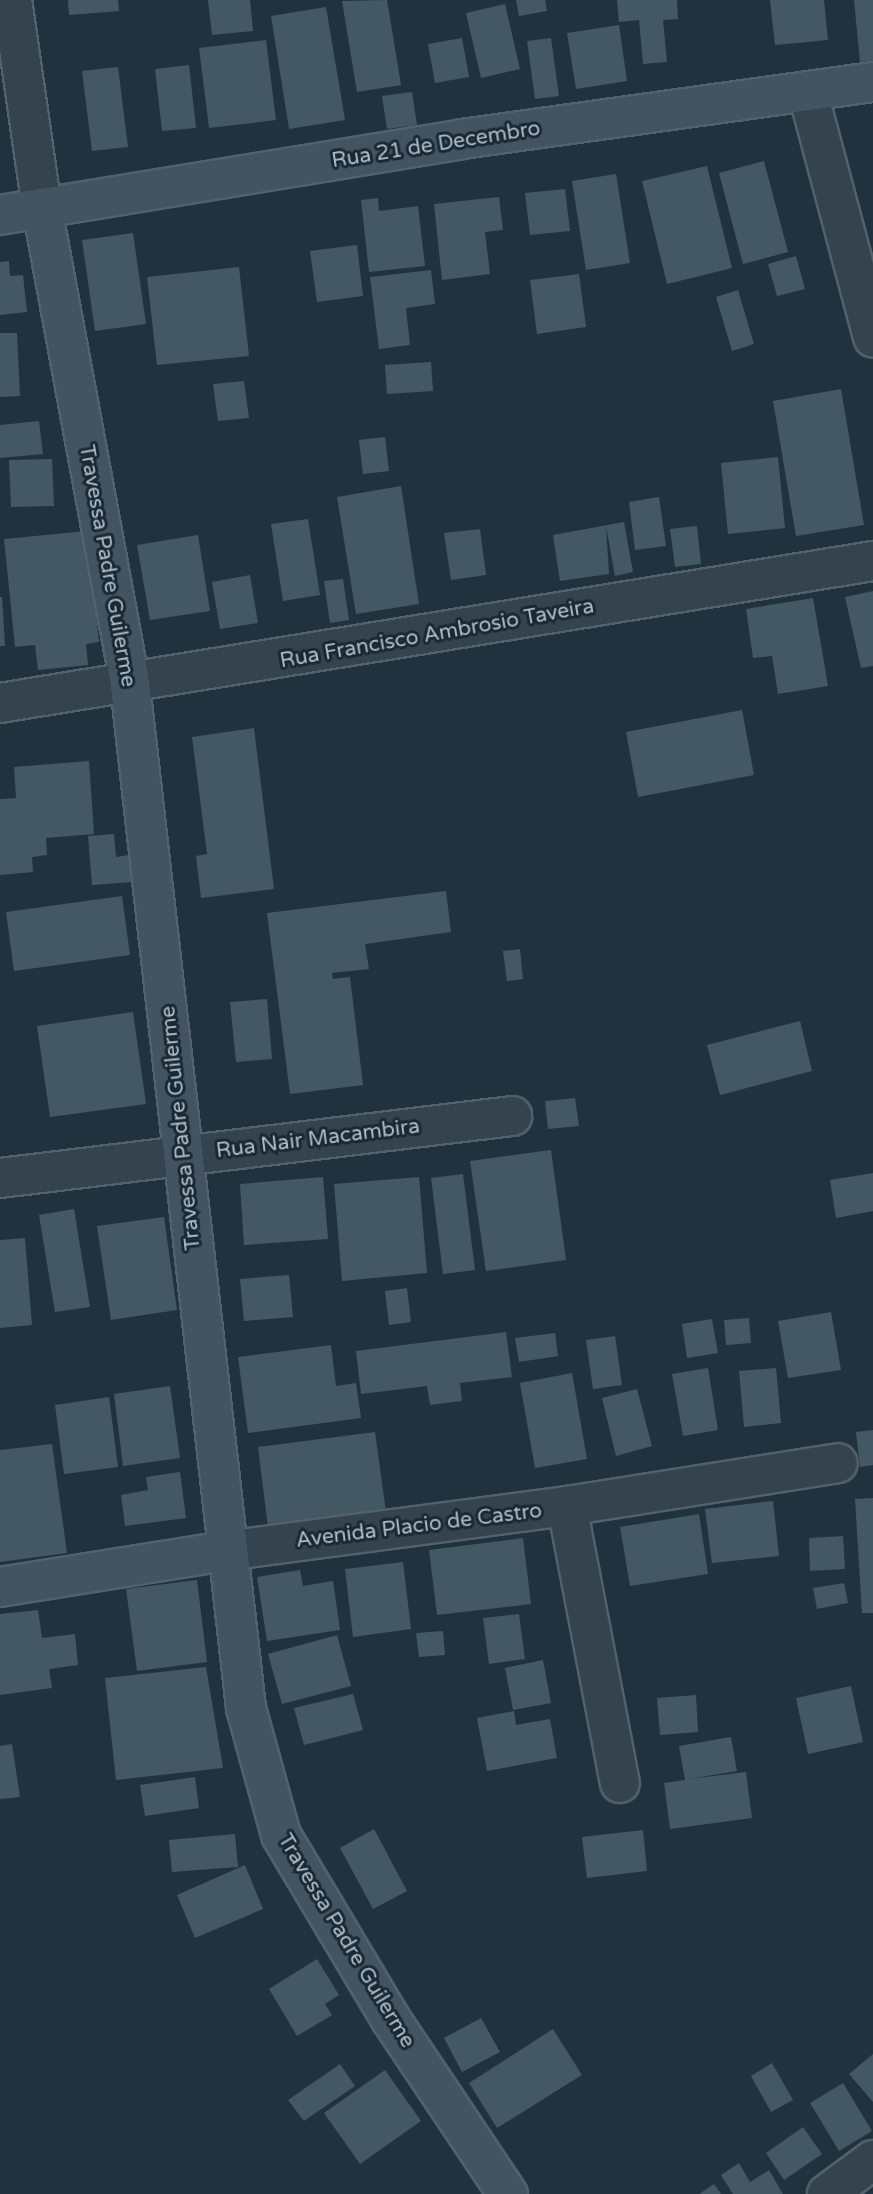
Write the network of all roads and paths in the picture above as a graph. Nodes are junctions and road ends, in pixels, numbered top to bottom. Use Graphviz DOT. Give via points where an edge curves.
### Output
graph roads {
  1 [pos="12,0"];
  2 [pos="873,82"];
  3 [pos="808,93"];
  4 [pos="42,208"];
  5 [pos="0,215"];
  6 [pos="873,337"];
  7 [pos="873,561"];
  8 [pos="130,685"];
  9 [pos="0,703"];
  10 [pos="512,1116"];
  11 [pos="185,1154"];
  12 [pos="0,1178"];
  13 [pos="838,1463"];
  14 [pos="567,1506"];
  15 [pos="225,1551"];
  16 [pos="0,1587"];
  17 [pos="620,1783"];
  18 [pos="873,2160"];
  19 [pos="508,2194"];
  20 [pos="827,2194"];
  1 -- 4 [label="street, Travessa Padre Guilerme"];
  2 -- 3 [label="street, Rua 21 de Decembro"];
  3 -- 4 [label="street, Rua 21 de Decembro" via="462,139"];
  3 -- 6 [label="street"];
  4 -- 5 [label="street, Rua 21 de Decembro"];
  4 -- 8 [label="street, Travessa Padre Guilerme"];
  7 -- 8 [label="street, Rua Francisco Ambrosio Taveira"];
  8 -- 9 [label="street, Rua Francisco Ambrosio Taveira"];
  8 -- 11 [label="street, Travessa Padre Guilerme"];
  10 -- 11 [label="street, Rua Nair Macambira"];
  11 -- 12 [label="street, Rua Nair Macambira"];
  11 -- 15 [label="street, Travessa Padre Guilerme"];
  13 -- 14 [label="street, Avenida Placio de Castro"];
  14 -- 15 [label="street, Avenida Placio de Castro"];
  14 -- 17 [label="street"];
  15 -- 16 [label="street, Avenida Placio de Castro"];
  15 -- 19 [label="street, Travessa Padre Guilerme" via="246,1708 281,1835 390,2018"];
  18 -- 20 [label="street"];
}
